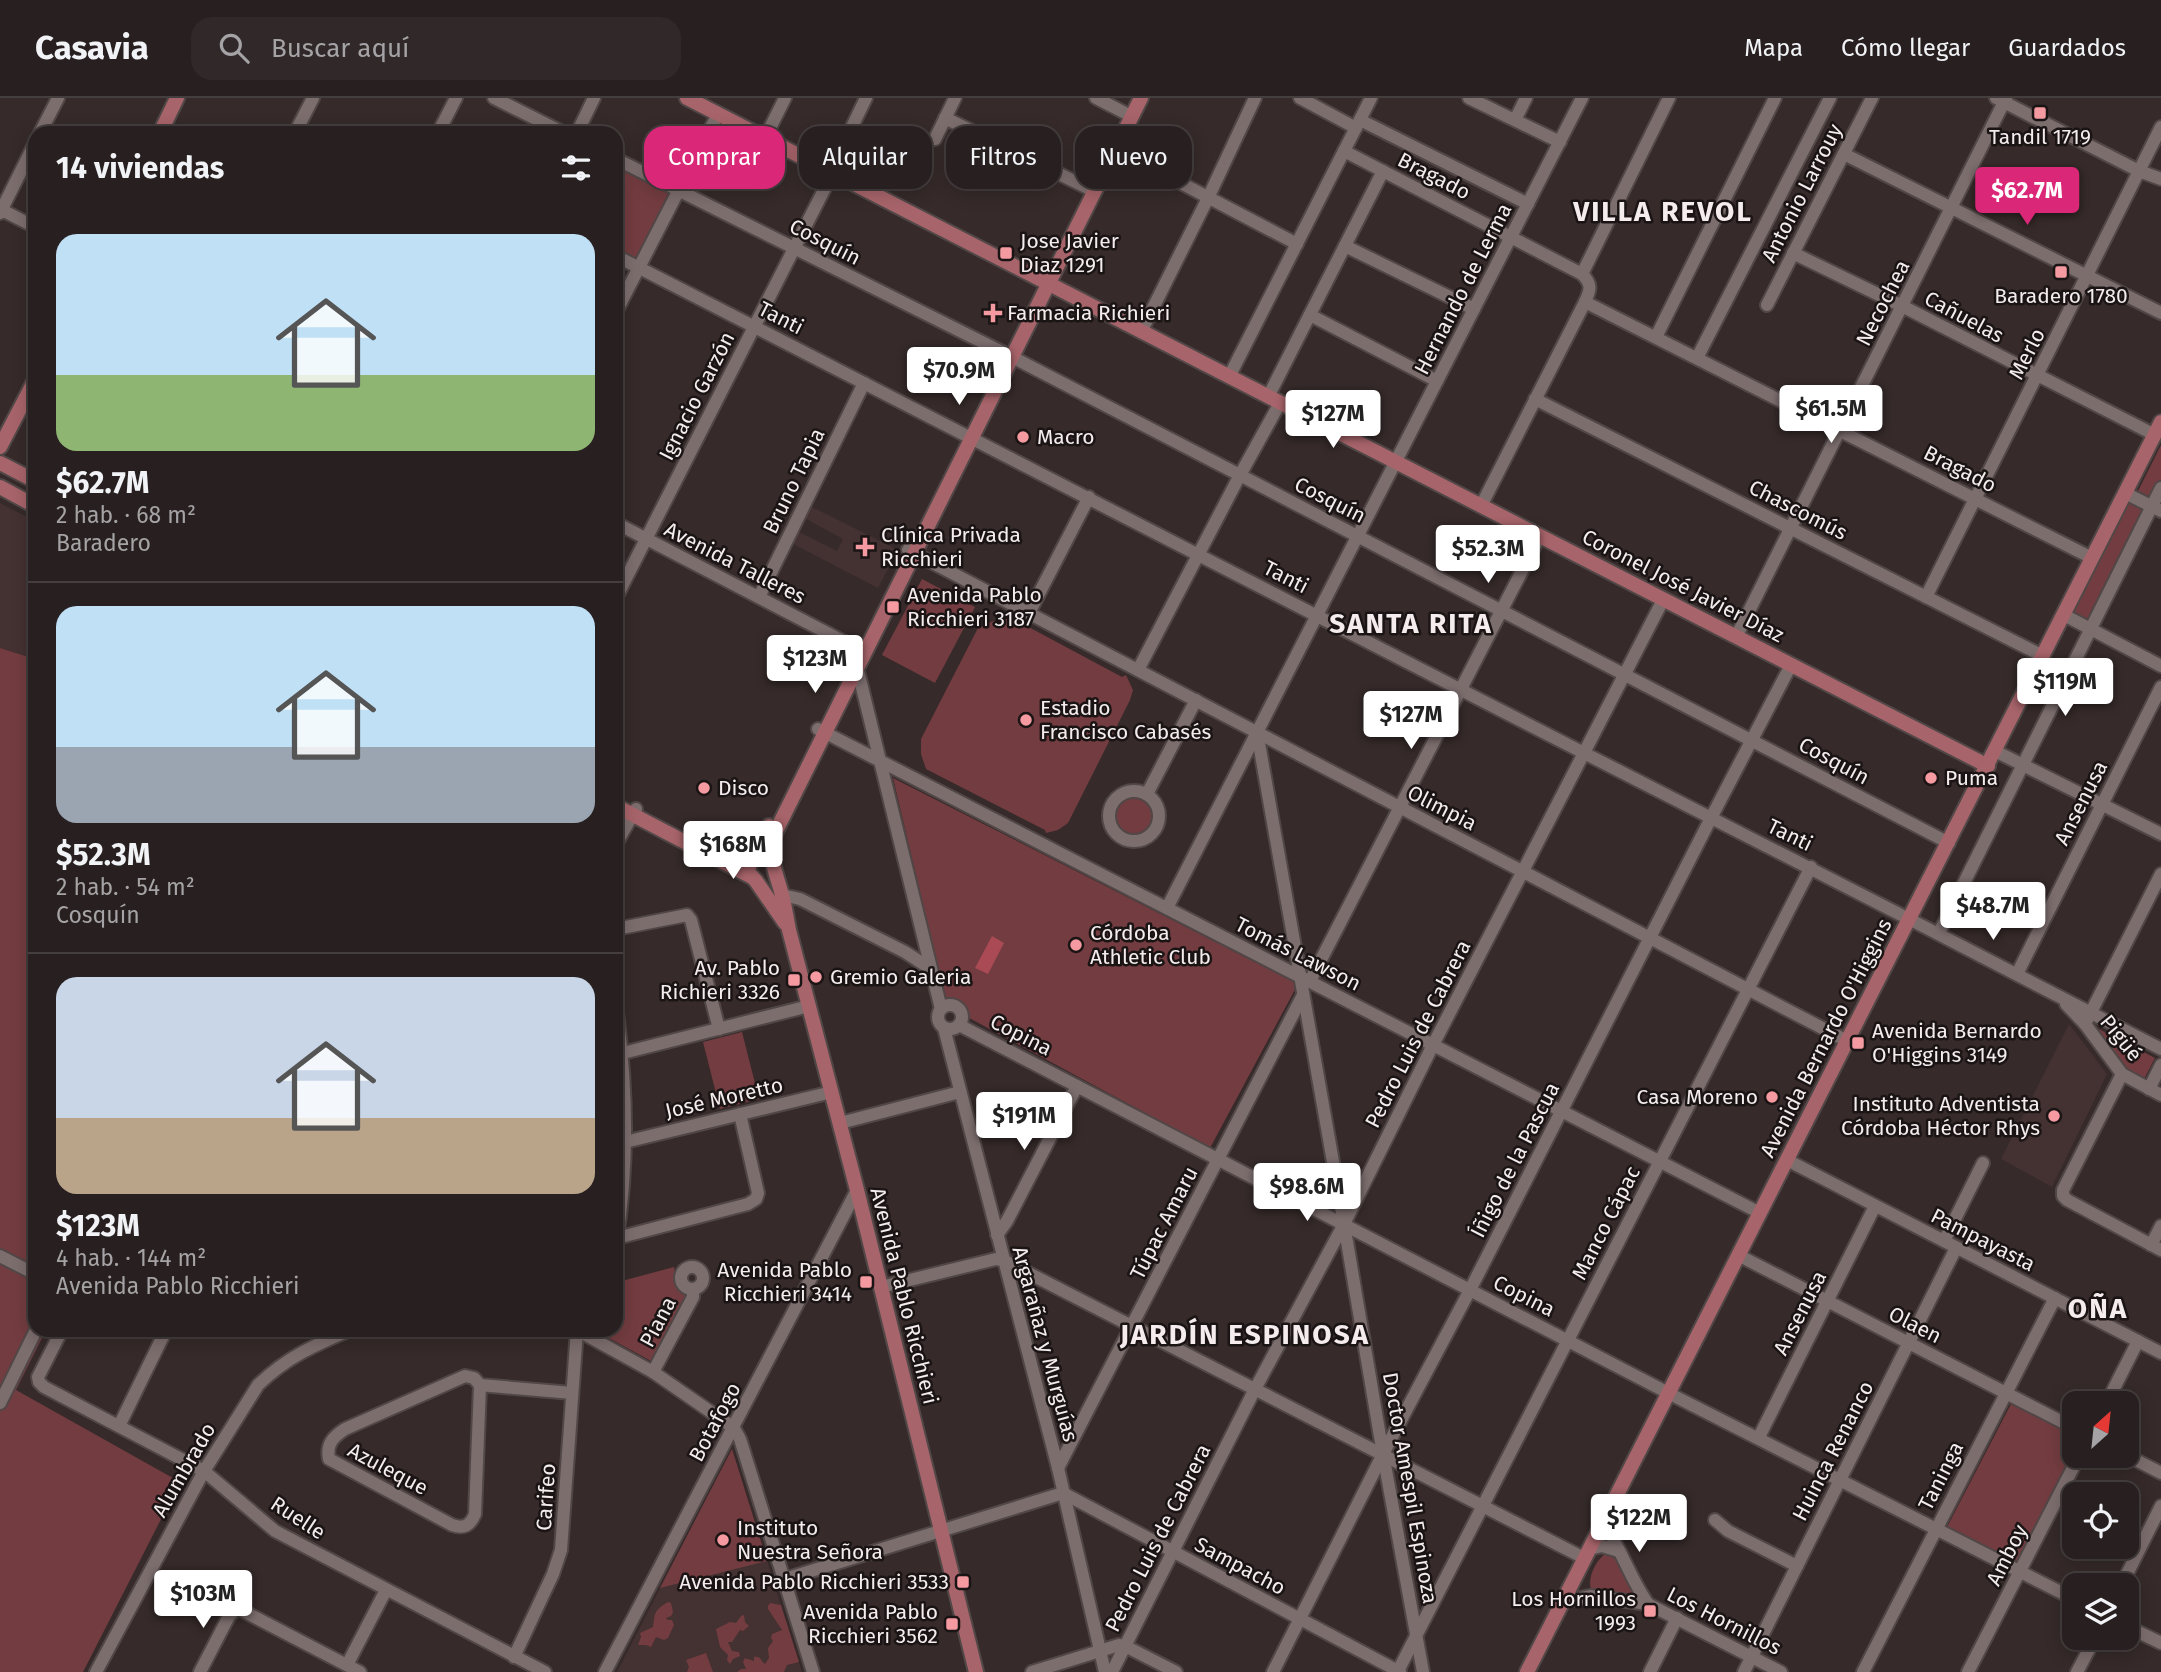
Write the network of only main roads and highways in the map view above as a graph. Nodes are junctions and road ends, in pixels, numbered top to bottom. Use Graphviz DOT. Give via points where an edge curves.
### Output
graph roads {
  1 [pos="177,98"];
  2 [pos="687,98"];
  3 [pos="1133,98"];
  4 [pos="1141,98"];
  5 [pos="163,126"];
  6 [pos="1045,282"];
  7 [pos="28,393"];
  8 [pos="2158,428"];
  9 [pos="0,447"];
  10 [pos="0,463"];
  11 [pos="28,477"];
  12 [pos="0,487"];
  13 [pos="28,502"];
  14 [pos="911,551"];
  15 [pos="821,731"];
  16 [pos="1988,766"];
  17 [pos="623,803"];
  18 [pos="623,808"];
  19 [pos="634,812"];
  20 [pos="752,858"];
  21 [pos="773,865"];
  22 [pos="753,878"];
  23 [pos="789,930"];
  24 [pos="976,1672"];
  25 [pos="1527,1672"];
  1 -- 5 [label="main road"];
  2 -- 6 [label="main road, Coronel José Javier Díaz"];
  3 -- 6 [label="main road"];
  4 -- 6 [label="main road"];
  6 -- 14 [label="main road"];
  6 -- 16 [label="main road, Coronel José Javier Díaz"];
  7 -- 9 [label="main road"];
  8 -- 16 [label="main road, Avenida Bernardo O'Higgins"];
  10 -- 11 [label="main road"];
  12 -- 13 [label="main road"];
  14 -- 15 [label="main road" via="858,649"];
  14 -- 15 [label="main road" via="857,667"];
  15 -- 20 [label="main road"];
  15 -- 21 [label="main road" via="772,839"];
  16 -- 25 [label="main road, Avenida Bernardo O'Higgins"];
  17 -- 19 [label="main road"];
  18 -- 19 [label="main road"];
  19 -- 20 [label="main road" via="735,860"];
  19 -- 22 [label="main road"];
  20 -- 21 [label="main road" via="763,855"];
  20 -- 22 [label="main road" via="747,867"];
  21 -- 22 [label="main road" via="772,876 765,881"];
  21 -- 23 [label="main road, Avenida Pablo Ricchieri"];
  22 -- 23 [label="main road, Avenida Pablo Ricchieri"];
  23 -- 24 [label="main road, Avenida Pablo Ricchieri"];
}
